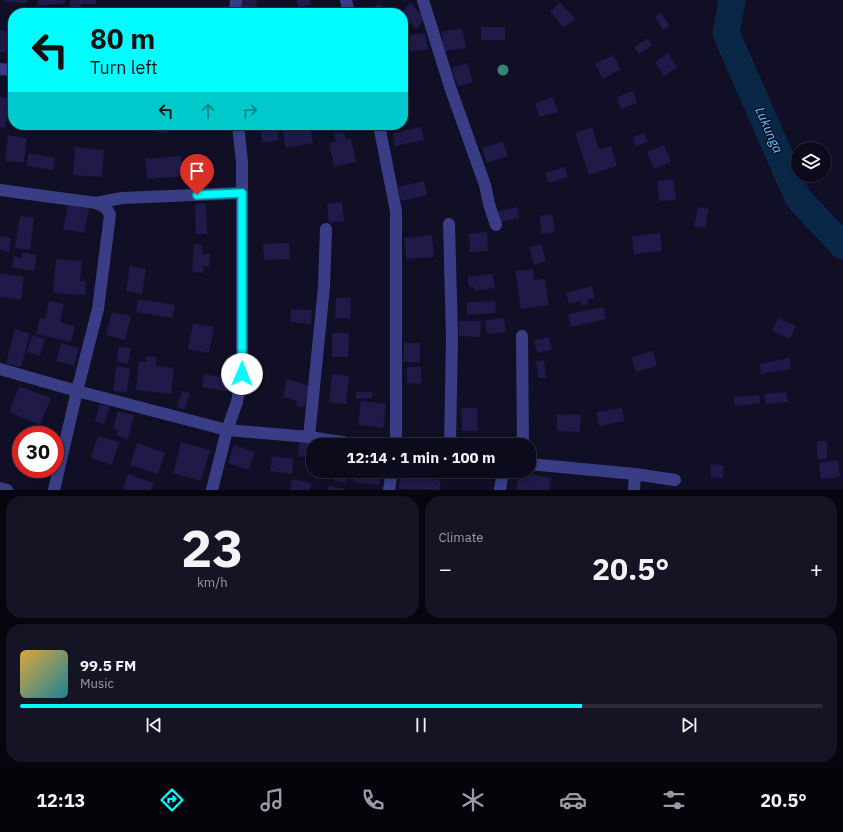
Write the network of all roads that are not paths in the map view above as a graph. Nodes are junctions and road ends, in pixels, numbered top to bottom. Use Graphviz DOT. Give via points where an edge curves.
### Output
graph roads {
  1 [pos="424,0"];
  2 [pos="239,130"];
  3 [pos="380,130"];
  4 [pos="0,190"];
  5 [pos="242,193"];
  6 [pos="96,203"];
  7 [pos="448,224"];
  8 [pos="496,224"];
  9 [pos="326,229"];
  10 [pos="522,336"];
  11 [pos="0,369"];
  12 [pos="77,391"];
  13 [pos="227,430"];
  14 [pos="309,437"];
  15 [pos="316,438"];
  16 [pos="396,438"];
  17 [pos="450,438"];
  18 [pos="523,438"];
  19 [pos="536,465"];
  20 [pos="635,474"];
  21 [pos="391,478"];
  22 [pos="502,478"];
  23 [pos="674,480"];
  24 [pos="0,488"];
  25 [pos="7,490"];
  26 [pos="54,490"];
  27 [pos="212,490"];
  28 [pos="389,490"];
  29 [pos="500,490"];
  30 [pos="634,490"];
  1 -- 8 [label="street"];
  2 -- 5 [label="street"];
  3 -- 16 [label="street" via="396,211"];
  4 -- 6 [label="street"];
  5 -- 6 [label="street" via="122,198"];
  5 -- 13 [label="street" via="242,374 237,402"];
  6 -- 12 [label="street" via="107,209 110,215 98,309"];
  7 -- 17 [label="street" via="452,337"];
  9 -- 14 [label="street" via="324,287"];
  10 -- 18 [label="street"];
  11 -- 12 [label="street"];
  12 -- 13 [label="street"];
  12 -- 26 [label="street"];
  13 -- 14 [label="street"];
  13 -- 27 [label="street"];
  14 -- 15 [label="street"];
  19 -- 20 [label="street"];
  20 -- 23 [label="street"];
  20 -- 30 [label="street"];
  21 -- 28 [label="street"];
  22 -- 29 [label="street"];
  24 -- 25 [label="street"];
}
